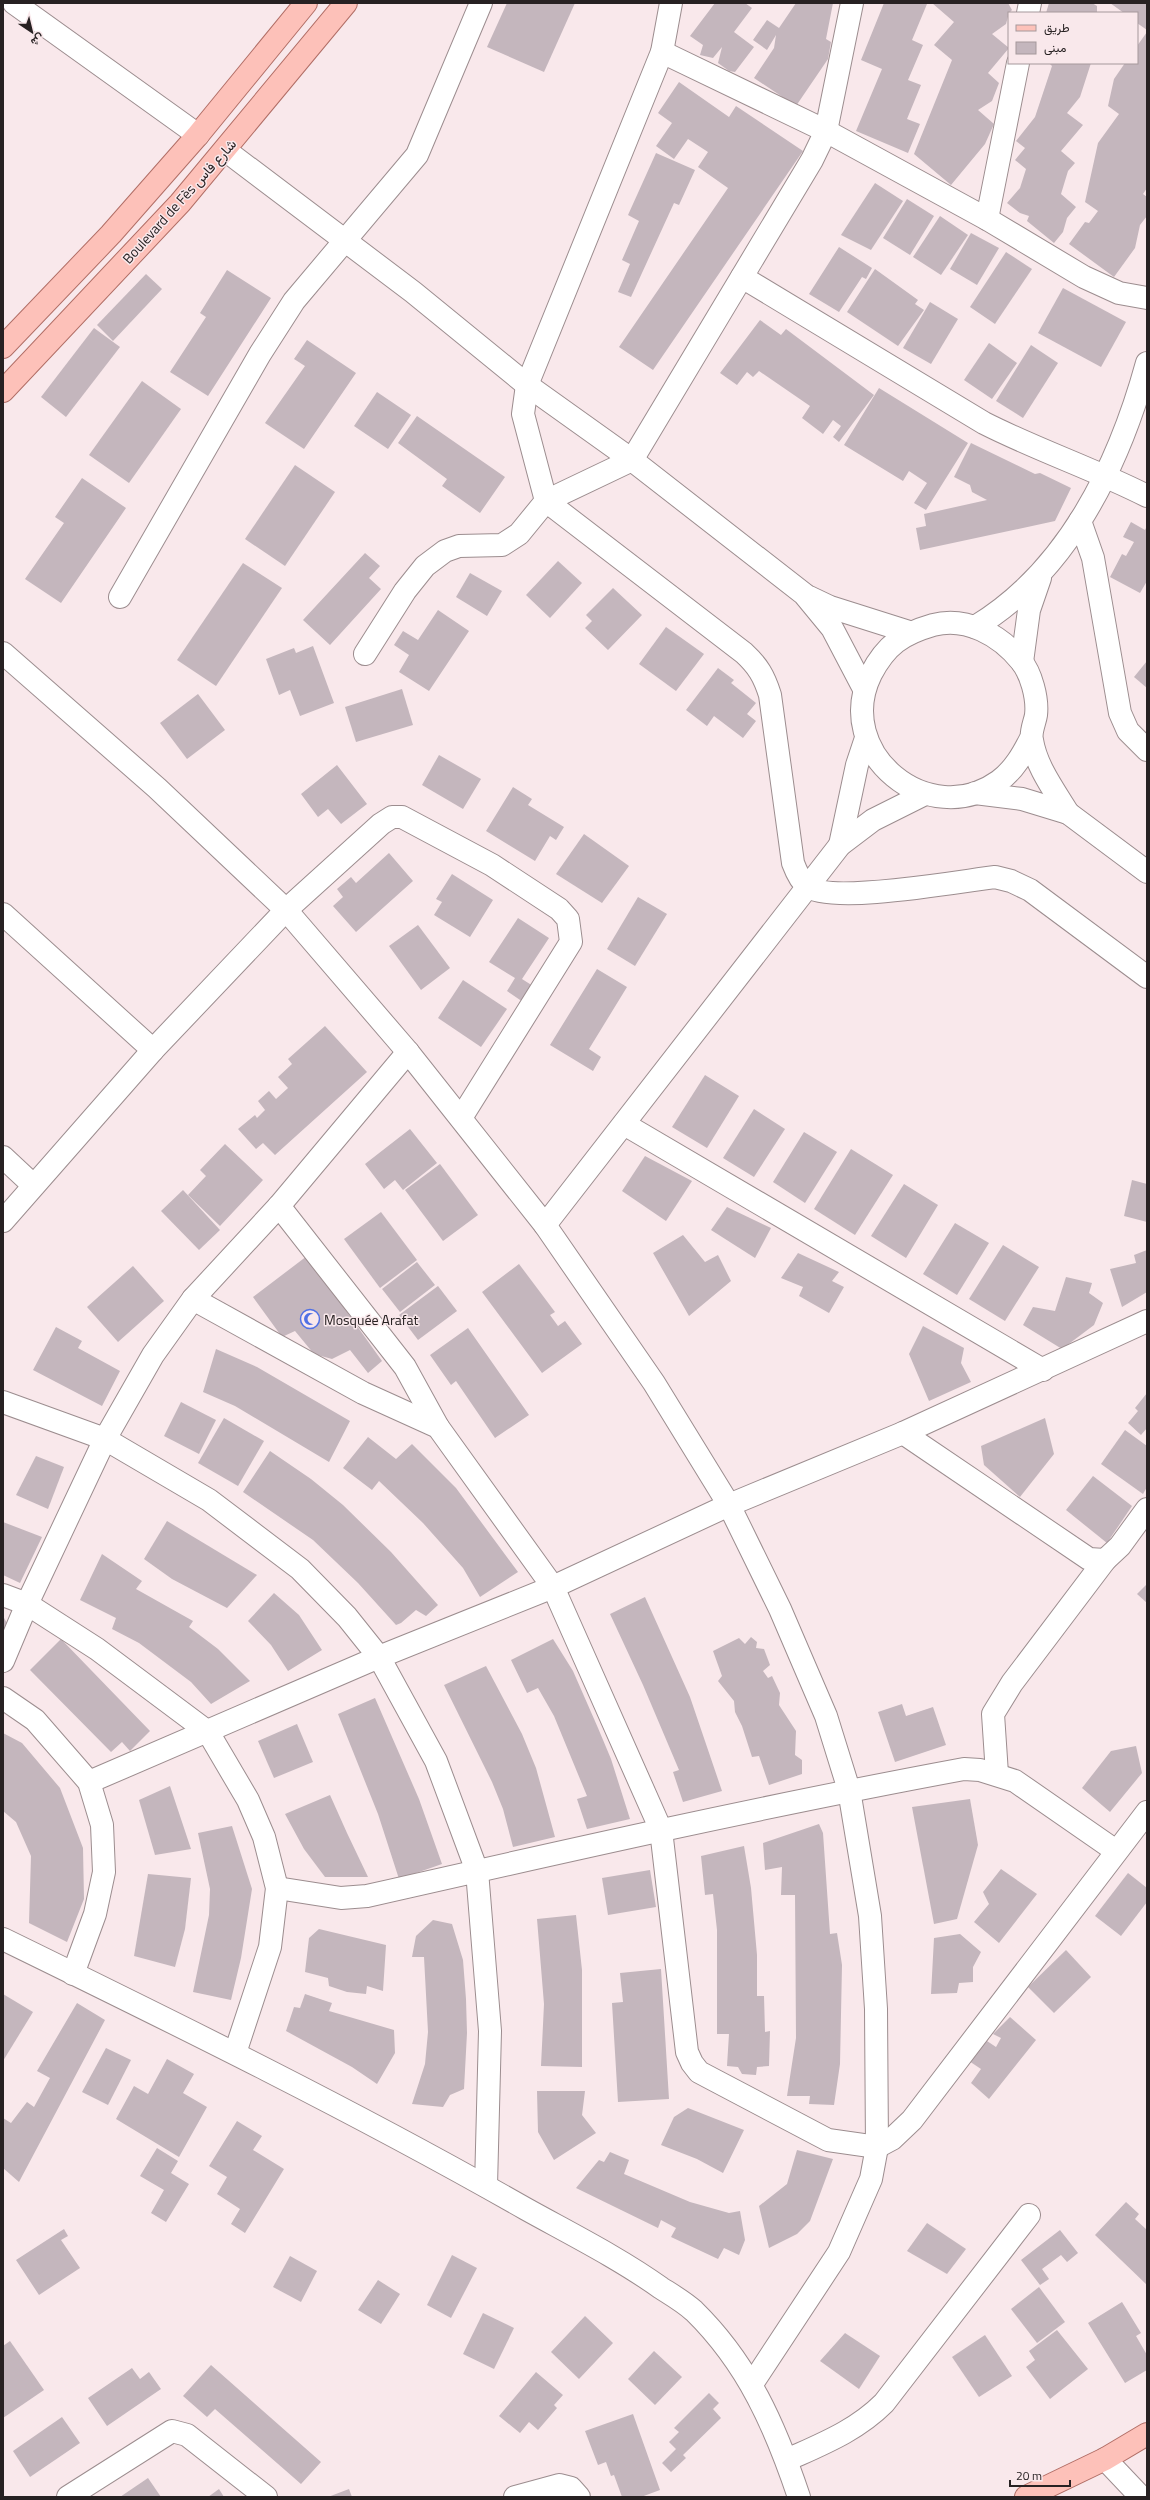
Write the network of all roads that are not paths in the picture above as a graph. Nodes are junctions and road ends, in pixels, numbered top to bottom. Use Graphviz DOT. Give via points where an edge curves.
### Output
graph roads {
  1 [pos="14,3"];
  2 [pos="306,3"];
  3 [pos="346,3"];
  4 [pos="481,3"];
  5 [pos="671,3"];
  6 [pos="852,3"];
  7 [pos="662,52"];
  8 [pos="1018,64"];
  9 [pos="826,131"];
  10 [pos="198,135"];
  11 [pos="225,150"];
  12 [pos="987,219"];
  13 [pos="344,239"];
  14 [pos="742,277"];
  15 [pos="1147,298"];
  16 [pos="3,348"];
  17 [pos="1147,363"];
  18 [pos="527,385"];
  19 [pos="3,391"];
  20 [pos="632,460"];
  21 [pos="1105,475"];
  22 [pos="1147,496"];
  23 [pos="546,501"];
  24 [pos="1080,521"];
  25 [pos="1040,575"];
  26 [pos="804,594"];
  27 [pos="120,597"];
  28 [pos="975,626"];
  29 [pos="909,632"];
  30 [pos="3,654"];
  31 [pos="365,654"];
  32 [pos="1022,662"];
  33 [pos="864,688"];
  34 [pos="866,738"];
  35 [pos="1031,738"];
  36 [pos="1147,750"];
  37 [pos="975,793"];
  38 [pos="925,794"];
  39 [pos="1068,813"];
  40 [pos="840,845"];
  41 [pos="1147,872"];
  42 [pos="807,887"];
  43 [pos="286,910"];
  44 [pos="3,914"];
  45 [pos="1147,977"];
  46 [pos="153,1050"];
  47 [pos="408,1052"];
  48 [pos="461,1118"];
  49 [pos="624,1124"];
  50 [pos="3,1157"];
  51 [pos="33,1185"];
  52 [pos="279,1206"];
  53 [pos="3,1221"];
  54 [pos="545,1225"];
  55 [pos="193,1299"];
  56 [pos="1147,1321"];
  57 [pos="1043,1370"];
  58 [pos="3,1402"];
  59 [pos="438,1427"];
  60 [pos="903,1433"];
  61 [pos="105,1439"];
  62 [pos="729,1505"];
  63 [pos="1147,1509"];
  64 [pos="1105,1560"];
  65 [pos="553,1587"];
  66 [pos="3,1595"];
  67 [pos="27,1604"];
  68 [pos="379,1657"];
  69 [pos="3,1661"];
  70 [pos="3,1698"];
  71 [pos="208,1732"];
  72 [pos="997,1774"];
  73 [pos="89,1782"];
  74 [pos="849,1790"];
  75 [pos="1147,1812"];
  76 [pos="661,1830"];
  77 [pos="1116,1851"];
  78 [pos="477,1871"];
  79 [pos="277,1888"];
  80 [pos="3,1939"];
  81 [pos="73,1974"];
  82 [pos="235,2053"];
  83 [pos="877,2147"];
  84 [pos="486,2186"];
  85 [pos="1029,2215"];
  86 [pos="752,2384"];
  87 [pos="1147,2434"];
  88 [pos="1105,2459"];
  89 [pos="787,2460"];
  90 [pos="68,2497"];
  91 [pos="266,2497"];
  92 [pos="515,2497"];
  93 [pos="579,2497"];
  94 [pos="800,2497"];
  95 [pos="1026,2497"];
  96 [pos="1141,2497"];
  1 -- 10 [label="street"];
  2 -- 10 [label="main road, Boulevard de Fès شارع فاس"];
  3 -- 11 [label="main road, Boulevard de Fès شارع فاس"];
  4 -- 13 [label="street" via="417,155"];
  5 -- 7 [label="street"];
  6 -- 9 [label="street"];
  7 -- 9 [label="street"];
  7 -- 18 [label="street"];
  8 -- 12 [label="street"];
  9 -- 12 [label="street"];
  9 -- 14 [label="street" via="812,160"];
  10 -- 16 [label="main road, Boulevard de Fès شارع فاس" via="111,234"];
  11 -- 13 [label="street"];
  11 -- 19 [label="main road, Boulevard de Fès شارع فاس" via="180,203"];
  12 -- 15 [label="street" via="1084,277 1119,293"];
  13 -- 18 [label="street"];
  13 -- 27 [label="street" via="294,301 260,354"];
  14 -- 20 [label="street"];
  14 -- 21 [label="street" via="984,423 1011,437"];
  17 -- 21 [label="street"];
  18 -- 20 [label="street"];
  18 -- 23 [label="street" via="523,414"];
  20 -- 23 [label="street"];
  20 -- 26 [label="street"];
  21 -- 22 [label="street"];
  21 -- 24 [label="street"];
  23 -- 31 [label="street" via="520,534 502,545 459,546 445,551 425,566 405,591"];
  23 -- 42 [label="street" via="757,665 770,695 793,863 797,874"];
  24 -- 25 [label="street"];
  24 -- 36 [label="street" via="1093,558 1120,712 1128,731"];
  25 -- 28 [label="street" via="1015,599"];
  25 -- 32 [label="street" via="1029,610"];
  26 -- 29 [label="street" via="830,607"];
  26 -- 33 [label="street" via="832,628"];
  28 -- 29 [label="street" via="942,623"];
  28 -- 32 [label="street" via="1002,640"];
  29 -- 33 [label="street" via="880,656"];
  30 -- 43 [label="street" via="158,788"];
  32 -- 35 [label="street" via="1033,686 1036,712"];
  33 -- 34 [label="street" via="862,714"];
  34 -- 38 [label="street" via="879,763 894,777"];
  34 -- 40 [label="street" via="857,765"];
  35 -- 37 [label="street" via="1018,762 1009,772 999,781"];
  35 -- 39 [label="street" via="1047,780"];
  37 -- 38 [label="street" via="950,797"];
  37 -- 39 [label="street" via="1022,799"];
  38 -- 40 [label="street" via="873,820"];
  39 -- 41 [label="street"];
  40 -- 42 [label="street"];
  42 -- 45 [label="street" via="826,894 851,894 995,877 1030,890"];
  42 -- 49 [label="street"];
  43 -- 46 [label="street"];
  43 -- 47 [label="street"];
  43 -- 48 [label="street" via="392,817 402,818 492,865 559,909 568,919 571,942"];
  44 -- 46 [label="street"];
  46 -- 51 [label="street"];
  47 -- 48 [label="street"];
  47 -- 52 [label="street"];
  48 -- 54 [label="street"];
  49 -- 54 [label="street"];
  49 -- 57 [label="street"];
  50 -- 51 [label="street"];
  51 -- 53 [label="street"];
  52 -- 55 [label="street"];
  52 -- 59 [label="street" via="405,1367"];
  54 -- 62 [label="street" via="654,1383"];
  55 -- 59 [label="street" via="363,1393"];
  55 -- 61 [label="street" via="153,1355"];
  56 -- 57 [label="street"];
  57 -- 60 [label="street"];
  58 -- 61 [label="street"];
  59 -- 65 [label="street"];
  60 -- 62 [label="street"];
  60 -- 64 [label="street" via="1089,1559"];
  61 -- 67 [label="street"];
  61 -- 68 [label="street" via="209,1500 300,1569 348,1617"];
  62 -- 65 [label="street"];
  62 -- 74 [label="street" via="780,1608 826,1716"];
  63 -- 64 [label="street" via="1120,1546"];
  64 -- 72 [label="street" via="1012,1683 993,1714"];
  65 -- 68 [label="street"];
  65 -- 76 [label="street"];
  66 -- 67 [label="street"];
  67 -- 69 [label="street"];
  67 -- 71 [label="street" via="97,1649"];
  68 -- 71 [label="street"];
  68 -- 78 [label="street" via="436,1761"];
  70 -- 73 [label="street" via="35,1720"];
  71 -- 73 [label="street"];
  71 -- 79 [label="street" via="248,1800 264,1837"];
  72 -- 74 [label="street" via="964,1769"];
  72 -- 77 [label="street" via="1015,1781"];
  73 -- 81 [label="street" via="102,1824 104,1872 95,1914"];
  74 -- 76 [label="street"];
  74 -- 83 [label="street" via="870,1916 876,2009"];
  75 -- 77 [label="street"];
  76 -- 78 [label="street"];
  76 -- 83 [label="street" via="687,2052 692,2063 699,2072 718,2083 828,2140"];
  77 -- 83 [label="street" via="912,2120 892,2139"];
  78 -- 79 [label="street" via="367,1896 341,1898"];
  78 -- 84 [label="street" via="490,2031"];
  79 -- 82 [label="street" via="270,1947"];
  80 -- 81 [label="street"];
  81 -- 82 [label="street"];
  82 -- 84 [label="street"];
  83 -- 86 [label="street" via="872,2179 839,2252"];
  84 -- 86 [label="street" via="642,2274 691,2309 727,2346"];
  85 -- 89 [label="street" via="879,2408 848,2432"];
  86 -- 89 [label="street"];
  87 -- 88 [label="main road"];
  88 -- 95 [label="main road"];
  88 -- 96 [label="street"];
  89 -- 94 [label="street"];
  90 -- 91 [label="street" via="172,2431 187,2435"];
  92 -- 93 [label="street" via="559,2485 571,2488"];
}
